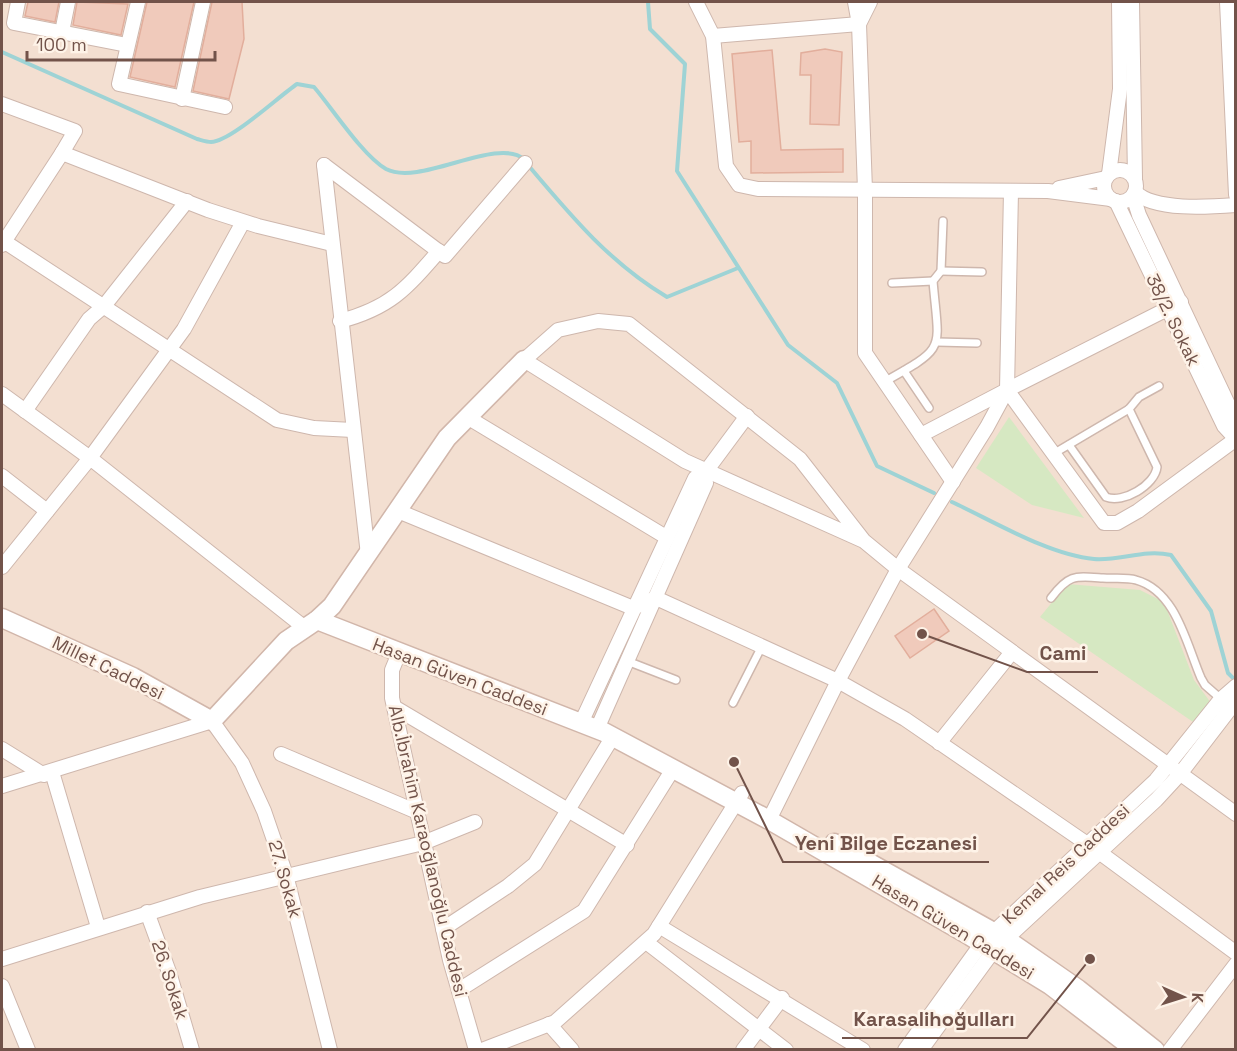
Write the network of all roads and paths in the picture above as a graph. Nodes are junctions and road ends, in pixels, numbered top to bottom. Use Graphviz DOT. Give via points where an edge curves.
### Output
graph roads {
  1 [pos="18,2"];
  2 [pos="68,2"];
  3 [pos="138,2"];
  4 [pos="203,2"];
  5 [pos="696,2"];
  6 [pos="855,2"];
  7 [pos="870,2"];
  8 [pos="1119,2"];
  9 [pos="1132,2"];
  10 [pos="1227,2"];
  11 [pos="859,24"];
  12 [pos="62,32"];
  13 [pos="1232,35"];
  14 [pos="713,36"];
  15 [pos="128,45"];
  16 [pos="182,99"];
  17 [pos="2,104"];
  18 [pos="225,108"];
  19 [pos="62,153"];
  20 [pos="525,163"];
  21 [pos="1108,176"];
  22 [pos="1134,188"];
  23 [pos="865,190"];
  24 [pos="1011,191"];
  25 [pos="1048,191"];
  26 [pos="1236,195"];
  27 [pos="1113,200"];
  28 [pos="187,201"];
  29 [pos="1159,204"];
  30 [pos="1236,205"];
  31 [pos="943,220"];
  32 [pos="243,222"];
  33 [pos="1144,226"];
  34 [pos="2,242"];
  35 [pos="332,244"];
  36 [pos="439,251"];
  37 [pos="941,271"];
  38 [pos="982,272"];
  39 [pos="933,281"];
  40 [pos="892,283"];
  41 [pos="1180,302"];
  42 [pos="104,306"];
  43 [pos="1167,309"];
  44 [pos="340,321"];
  45 [pos="937,342"];
  46 [pos="977,343"];
  47 [pos="169,349"];
  48 [pos="524,360"];
  49 [pos="904,371"];
  50 [pos="884,382"];
  51 [pos="1159,386"];
  52 [pos="1007,390"];
  53 [pos="2,394"];
  54 [pos="929,408"];
  55 [pos="1129,409"];
  56 [pos="25,411"];
  57 [pos="747,416"];
  58 [pos="467,417"];
  59 [pos="353,430"];
  60 [pos="921,435"];
  61 [pos="1235,438"];
  62 [pos="1069,445"];
  63 [pos="1053,454"];
  64 [pos="90,458"];
  65 [pos="706,472"];
  66 [pos="2,476"];
  67 [pos="952,482"];
  68 [pos="47,511"];
  69 [pos="398,511"];
  70 [pos="666,537"];
  71 [pos="864,541"];
  72 [pos="368,555"];
  73 [pos="2,567"];
  74 [pos="898,569"];
  75 [pos="656,598"];
  76 [pos="1051,598"];
  77 [pos="633,608"];
  78 [pos="2,618"];
  79 [pos="311,624"];
  80 [pos="762,646"];
  81 [pos="1012,652"];
  82 [pos="399,653"];
  83 [pos="627,661"];
  84 [pos="676,680"];
  85 [pos="838,681"];
  86 [pos="1235,686"];
  87 [pos="1221,699"];
  88 [pos="1236,702"];
  89 [pos="733,703"];
  90 [pos="394,707"];
  91 [pos="212,721"];
  92 [pos="599,731"];
  93 [pos="939,743"];
  94 [pos="2,749"];
  95 [pos="281,754"];
  96 [pos="673,769"];
  97 [pos="1174,770"];
  98 [pos="48,774"];
  99 [pos="2,786"];
  100 [pos="740,798"];
  101 [pos="569,810"];
  102 [pos="415,811"];
  103 [pos="772,814"];
  104 [pos="1236,814"];
  105 [pos="475,822"];
  106 [pos="423,843"];
  107 [pos="627,845"];
  108 [pos="1093,848"];
  109 [pos="286,875"];
  110 [pos="147,912"];
  111 [pos="659,926"];
  112 [pos="98,927"];
  113 [pos="443,929"];
  114 [pos="993,941"];
  115 [pos="646,942"];
  116 [pos="1234,949"];
  117 [pos="2,958"];
  118 [pos="1236,964"];
  119 [pos="2,986"];
  120 [pos="459,990"];
  121 [pos="782,998"];
  122 [pos="549,1024"];
  123 [pos="761,1029"];
  124 [pos="28,1050"];
  125 [pos="192,1050"];
  126 [pos="330,1050"];
  127 [pos="476,1050"];
  128 [pos="482,1050"];
  129 [pos="572,1050"];
  130 [pos="743,1050"];
  131 [pos="786,1050"];
  132 [pos="863,1050"];
  133 [pos="905,1050"];
  134 [pos="921,1050"];
  135 [pos="1135,1050"];
  136 [pos="1155,1050"];
  137 [pos="1170,1050"];
  1 -- 12 [label="street" via="14,22"];
  2 -- 12 [label="street"];
  3 -- 15 [label="street"];
  4 -- 16 [label="street"];
  5 -- 14 [label="street"];
  6 -- 11 [label="street"];
  7 -- 11 [label="street"];
  8 -- 21 [label="street" via="1120,88"];
  9 -- 22 [label="street, 38/2. Sokak"];
  10 -- 13 [label="street"];
  11 -- 14 [label="street"];
  11 -- 23 [label="street"];
  12 -- 15 [label="street"];
  13 -- 26 [label="street"];
  14 -- 23 [label="street" via="726,166 740,185 758,189"];
  15 -- 16 [label="street" via="118,84"];
  16 -- 18 [label="street"];
  17 -- 19 [label="street" via="75,131"];
  19 -- 28 [label="street"];
  19 -- 34 [label="street"];
  20 -- 36 [label="street" via="445,256"];
  21 -- 22 [label="street" via="1123,170"];
  21 -- 25 [label="street"];
  21 -- 27 [label="street" via="1105,192"];
  22 -- 27 [label="street" via="1125,201"];
  22 -- 29 [label="street" via="1143,200"];
  22 -- 33 [label="street, 38/2. Sokak"];
  23 -- 24 [label="street"];
  23 -- 50 [label="street" via="865,352"];
  24 -- 25 [label="street"];
  24 -- 52 [label="street"];
  25 -- 27 [label="street"];
  27 -- 43 [label="street, 38/2. Sokak"];
  28 -- 32 [label="street"];
  28 -- 42 [label="street"];
  29 -- 30 [label="street"];
  29 -- 33 [label="street"];
  31 -- 37 [label="lane"];
  32 -- 35 [label="street"];
  32 -- 47 [label="street"];
  33 -- 41 [label="street, 38/2. Sokak"];
  34 -- 42 [label="street"];
  35 -- 36 [label="street" via="324,165"];
  35 -- 44 [label="street"];
  36 -- 44 [label="street" via="413,281 381,308"];
  37 -- 38 [label="lane"];
  37 -- 39 [label="lane"];
  39 -- 40 [label="lane"];
  39 -- 45 [label="lane"];
  41 -- 43 [label="street"];
  41 -- 61 [label="street, 38/2. Sokak" via="1234,419"];
  42 -- 47 [label="street"];
  42 -- 56 [label="street" via="89,319"];
  43 -- 52 [label="street"];
  43 -- 61 [label="street, 38/2. Sokak" via="1224,426"];
  44 -- 59 [label="street"];
  45 -- 46 [label="lane"];
  45 -- 49 [label="lane" via="930,355"];
  47 -- 59 [label="street" via="277,420 314,428"];
  47 -- 64 [label="street"];
  48 -- 57 [label="street" via="558,330 598,321 629,324"];
  48 -- 58 [label="street"];
  48 -- 65 [label="street"];
  49 -- 50 [label="lane"];
  49 -- 54 [label="lane"];
  50 -- 60 [label="street"];
  51 -- 55 [label="lane" via="1139,397"];
  52 -- 60 [label="street"];
  52 -- 63 [label="street"];
  52 -- 67 [label="street"];
  53 -- 56 [label="street"];
  55 -- 62 [label="lane"];
  55 -- 62 [label="lane" via="1157,466 1154,478 1146,485 1119,499 1106,497"];
  56 -- 64 [label="street"];
  57 -- 65 [label="street"];
  57 -- 71 [label="street" via="800,459"];
  58 -- 69 [label="street" via="447,438"];
  58 -- 70 [label="street"];
  59 -- 72 [label="street"];
  60 -- 67 [label="street"];
  61 -- 63 [label="street" via="1118,523 1104,524"];
  62 -- 63 [label="lane"];
  64 -- 68 [label="street"];
  64 -- 79 [label="street"];
  65 -- 70 [label="street" via="694,478"];
  65 -- 71 [label="street"];
  65 -- 75 [label="street" via="706,483"];
  66 -- 68 [label="street"];
  67 -- 74 [label="street"];
  68 -- 73 [label="street"];
  69 -- 72 [label="street"];
  69 -- 77 [label="street"];
  70 -- 77 [label="street"];
  71 -- 74 [label="street"];
  72 -- 79 [label="street" via="332,606"];
  74 -- 81 [label="street"];
  74 -- 85 [label="street"];
  75 -- 77 [label="street"];
  75 -- 80 [label="street"];
  75 -- 83 [label="street"];
  76 -- 87 [label="lane" via="1065,580 1078,576 1135,580 1156,590 1174,614 1205,685"];
  77 -- 92 [label="street"];
  78 -- 91 [label="street, Millet Caddesi" via="133,677"];
  79 -- 82 [label="street, Hasan Güven Caddesi"];
  79 -- 91 [label="street" via="286,641"];
  80 -- 85 [label="street"];
  80 -- 89 [label="lane"];
  81 -- 93 [label="street"];
  81 -- 97 [label="street"];
  82 -- 90 [label="street, Alb.İbrahim Karaoğlanoğlu Caddesi" via="392,670"];
  82 -- 92 [label="street, Hasan Güven Caddesi"];
  83 -- 84 [label="lane"];
  83 -- 92 [label="street"];
  85 -- 93 [label="street"];
  85 -- 103 [label="street"];
  86 -- 87 [label="street, Kemal Reis Caddesi"];
  87 -- 97 [label="street, Kemal Reis Caddesi"];
  88 -- 97 [label="street, Kemal Reis Caddesi"];
  90 -- 101 [label="street"];
  90 -- 102 [label="street, Alb.İbrahim Karaoğlanoğlu Caddesi"];
  91 -- 98 [label="street"];
  91 -- 109 [label="street, 27. Sokak" via="242,763"];
  92 -- 96 [label="street, Hasan Güven Caddesi"];
  92 -- 100 [label="street, Hasan Güven Caddesi" via="626,735"];
  92 -- 101 [label="street"];
  93 -- 108 [label="street"];
  94 -- 98 [label="street"];
  95 -- 102 [label="street"];
  96 -- 100 [label="street, Hasan Güven Caddesi"];
  96 -- 107 [label="street"];
  97 -- 104 [label="street"];
  97 -- 108 [label="street, Kemal Reis Caddesi"];
  98 -- 99 [label="street"];
  98 -- 112 [label="street"];
  100 -- 103 [label="street, Hasan Güven Caddesi"];
  100 -- 111 [label="street"];
  101 -- 107 [label="street"];
  101 -- 113 [label="street" via="535,864"];
  102 -- 106 [label="street, Alb.İbrahim Karaoğlanoğlu Caddesi"];
  103 -- 114 [label="street, Hasan Güven Caddesi"];
  105 -- 106 [label="street"];
  106 -- 109 [label="street"];
  106 -- 113 [label="street, Alb.İbrahim Karaoğlanoğlu Caddesi"];
  107 -- 120 [label="street" via="584,911"];
  108 -- 114 [label="street, Kemal Reis Caddesi"];
  108 -- 116 [label="street"];
  109 -- 110 [label="street"];
  109 -- 126 [label="street, 27. Sokak"];
  110 -- 112 [label="street"];
  110 -- 125 [label="street, 26. Sokak"];
  111 -- 115 [label="street"];
  111 -- 121 [label="street"];
  112 -- 117 [label="street"];
  113 -- 120 [label="street, Alb.İbrahim Karaoğlanoğlu Caddesi"];
  114 -- 133 [label="street, Kemal Reis Caddesi"];
  114 -- 134 [label="street, Kemal Reis Caddesi"];
  114 -- 135 [label="street, Hasan Güven Caddesi"];
  114 -- 136 [label="street, Hasan Güven Caddesi" via="1078,989"];
  115 -- 122 [label="street"];
  115 -- 123 [label="street"];
  118 -- 137 [label="street"];
  119 -- 124 [label="street"];
  120 -- 127 [label="street, Alb.İbrahim Karaoğlanoğlu Caddesi"];
  121 -- 123 [label="street"];
  121 -- 132 [label="street"];
  122 -- 128 [label="street"];
  122 -- 129 [label="street"];
  123 -- 130 [label="street"];
  123 -- 131 [label="street"];
}
